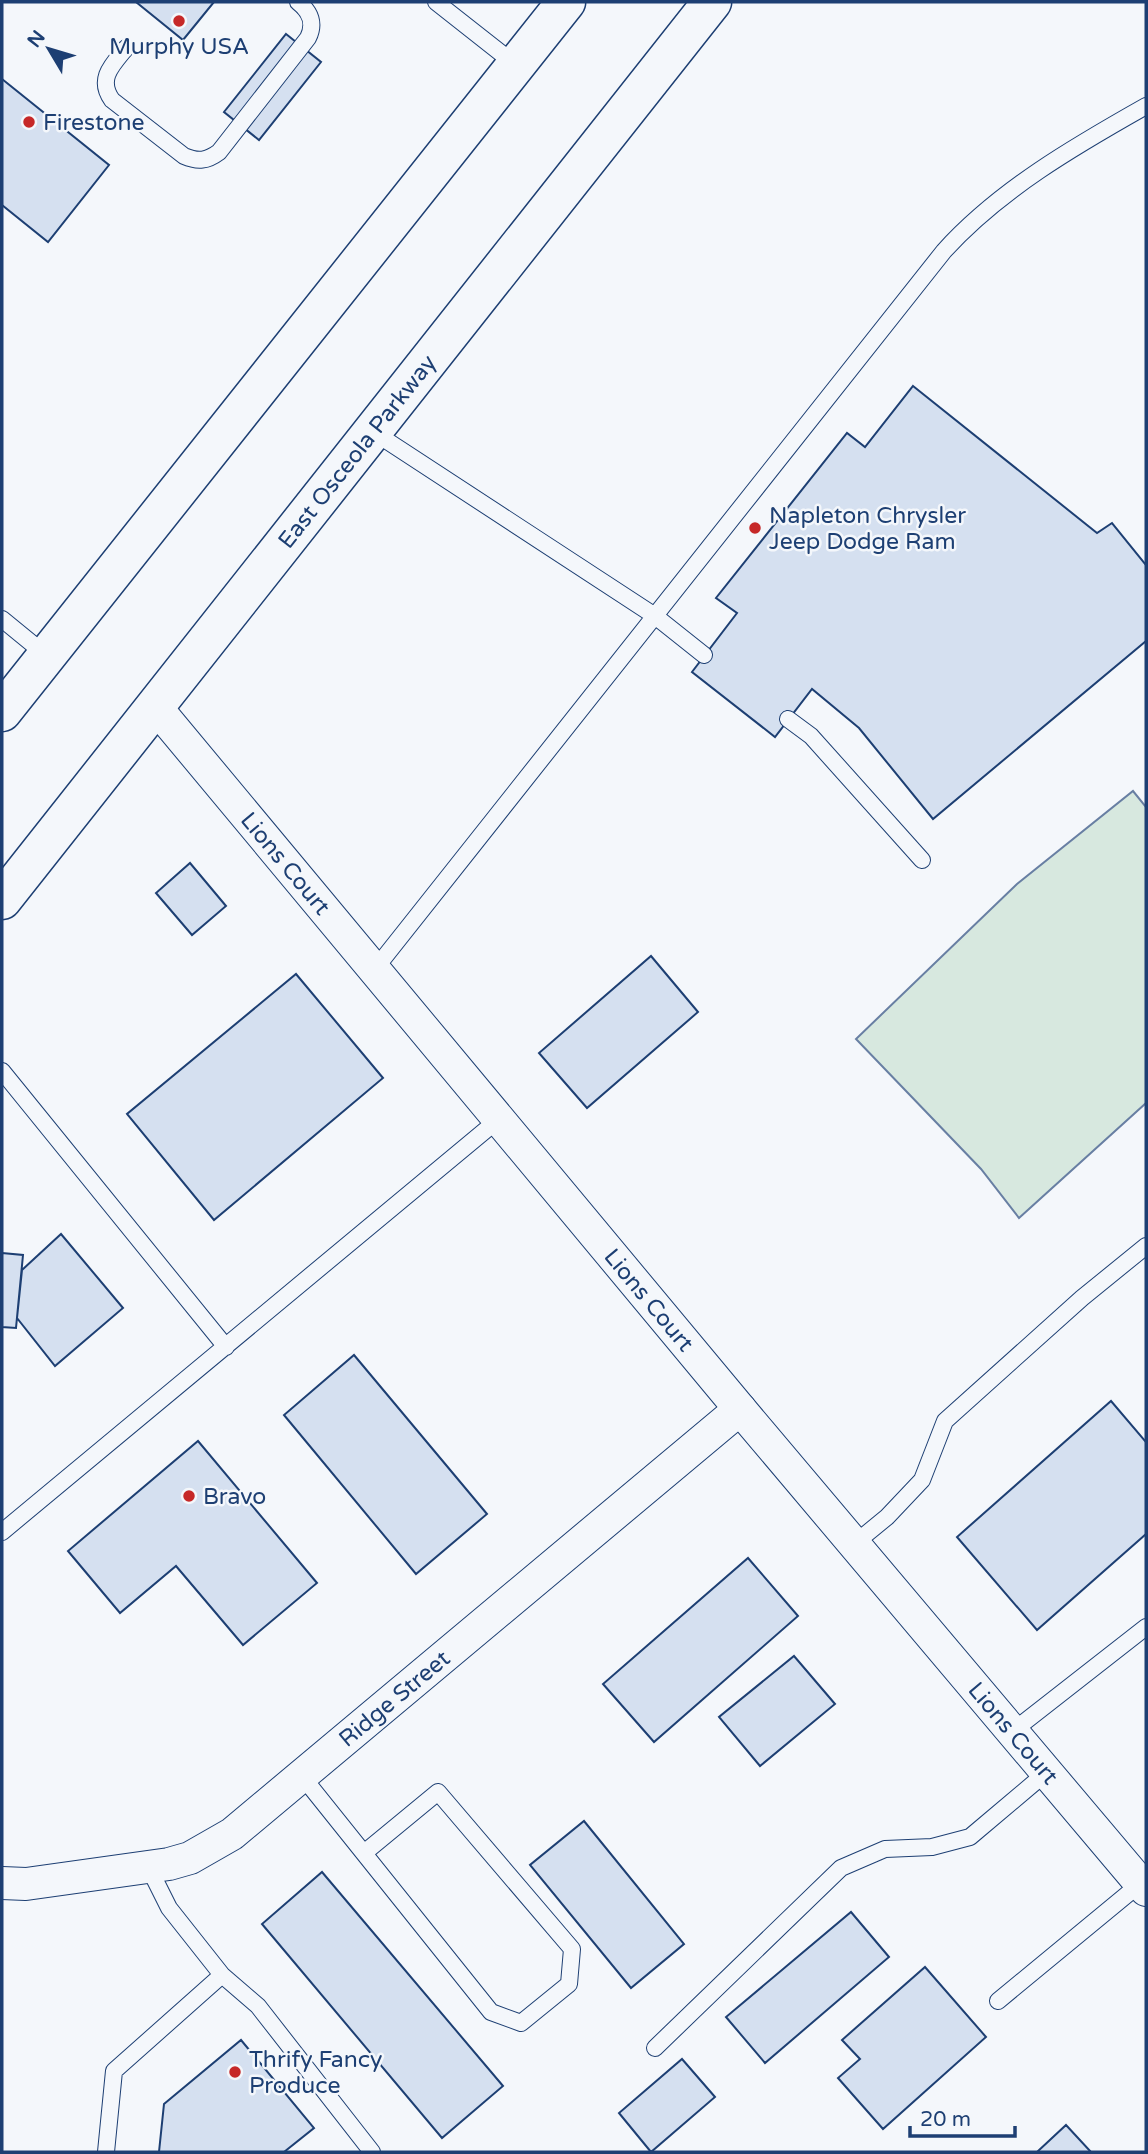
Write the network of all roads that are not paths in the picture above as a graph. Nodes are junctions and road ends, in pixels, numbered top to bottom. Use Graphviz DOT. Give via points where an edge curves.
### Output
graph roads {
  1 [pos="298,2"];
  2 [pos="436,2"];
  3 [pos="566,2"];
  4 [pos="712,2"];
  5 [pos="126,48"];
  6 [pos="516,65"];
  7 [pos="1146,106"];
  8 [pos="372,431"];
  9 [pos="655,616"];
  10 [pos="2,619"];
  11 [pos="46,655"];
  12 [pos="704,655"];
  13 [pos="154,705"];
  14 [pos="2,712"];
  15 [pos="789,719"];
  16 [pos="922,860"];
  17 [pos="2,900"];
  18 [pos="375,969"];
  19 [pos="2,1071"];
  20 [pos="499,1119"];
  21 [pos="1146,1246"];
  22 [pos="226,1347"];
  23 [pos="740,1409"];
  24 [pos="2,1532"];
  25 [pos="853,1544"];
  26 [pos="1146,1628"];
  27 [pos="1013,1731"];
  28 [pos="1047,1772"];
  29 [pos="302,1776"];
  30 [pos="363,1853"];
  31 [pos="149,1868"];
  32 [pos="1139,1876"];
  33 [pos="2,1883"];
  34 [pos="222,1975"];
  35 [pos="998,2001"];
  36 [pos="655,2048"];
  37 [pos="106,2152"];
  38 [pos="372,2152"];
  1 -- 5 [label="lane" via="311,17 313,28 308,38 209,159 184,156 107,92 108,70"];
  2 -- 6 [label="lane"];
  3 -- 6 [label="main road"];
  4 -- 8 [label="main road, East Osceola Parkway"];
  6 -- 11 [label="main road"];
  7 -- 9 [label="lane" via="1015,187 966,227"];
  8 -- 9 [label="lane"];
  8 -- 13 [label="main road, East Osceola Parkway"];
  9 -- 12 [label="lane"];
  9 -- 18 [label="lane"];
  10 -- 11 [label="lane"];
  11 -- 14 [label="main road"];
  13 -- 17 [label="main road, East Osceola Parkway"];
  13 -- 18 [label="street, Lions Court"];
  15 -- 16 [label="lane" via="811,736"];
  18 -- 20 [label="street, Lions Court"];
  19 -- 22 [label="lane"];
  20 -- 22 [label="lane"];
  20 -- 23 [label="street, Lions Court"];
  21 -- 25 [label="lane" via="945,1421 922,1480"];
  22 -- 24 [label="lane"];
  23 -- 25 [label="street, Lions Court"];
  23 -- 29 [label="street, Ridge Street"];
  25 -- 27 [label="street, Lions Court"];
  26 -- 27 [label="lane"];
  27 -- 28 [label="street, Lions Court"];
  28 -- 32 [label="street, Lions Court"];
  28 -- 36 [label="lane" via="970,1838 932,1847 885,1849 841,1868"];
  29 -- 30 [label="lane"];
  29 -- 31 [label="street, Ridge Street" via="210,1848"];
  30 -- 30 [label="lane" via="491,2012 521,2023 569,1984 572,1949 438,1792"];
  31 -- 33 [label="street, Ridge Street"];
  31 -- 34 [label="lane" via="169,1908"];
  32 -- 35 [label="lane" via="1057,1955"];
  34 -- 37 [label="lane" via="114,2071"];
  34 -- 38 [label="lane" via="258,2006"];
}
